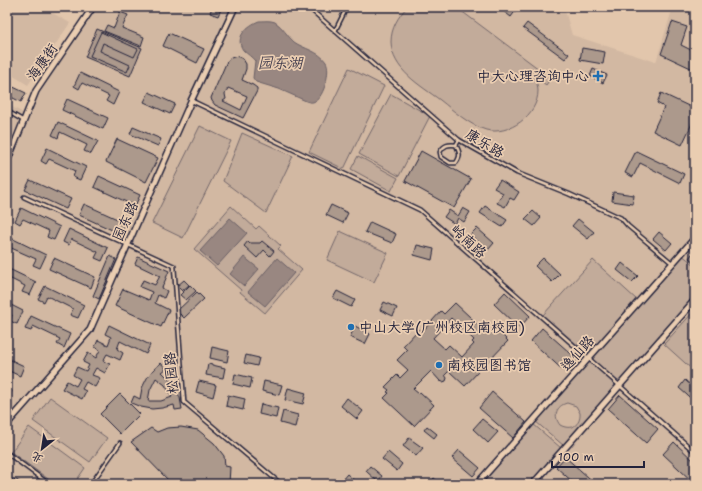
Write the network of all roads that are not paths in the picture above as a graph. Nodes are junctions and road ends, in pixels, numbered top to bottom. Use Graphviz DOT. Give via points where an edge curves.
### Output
graph roads {
  1 [pos="93,7"];
  2 [pos="235,7"];
  3 [pos="308,7"];
  4 [pos="347,7"];
  5 [pos="335,31"];
  6 [pos="191,101"];
  7 [pos="7,111"];
  8 [pos="24,121"];
  9 [pos="459,140"];
  10 [pos="456,145"];
  11 [pos="8,157"];
  12 [pos="24,196"];
  13 [pos="695,238"];
  14 [pos="128,244"];
  15 [pos="672,263"];
  16 [pos="695,300"];
  17 [pos="588,358"];
  18 [pos="620,386"];
  19 [pos="7,423"];
  20 [pos="120,443"];
  21 [pos="695,452"];
  22 [pos="7,453"];
  23 [pos="49,484"];
  24 [pos="91,484"];
  25 [pos="281,484"];
  26 [pos="477,484"];
  27 [pos="533,484"];
  1 -- 8 [label="street, 海康街" via="36,91"];
  2 -- 6 [label="street, 园东路"];
  3 -- 5 [label="lane, 康乐路"];
  4 -- 5 [label="lane"];
  5 -- 9 [label="lane, 康乐路"];
  6 -- 14 [label="street, 园东路"];
  6 -- 17 [label="lane, 岭南路" via="420,210"];
  7 -- 8 [label="lane"];
  8 -- 11 [label="street, 海康街"];
  9 -- 10 [label="lane"];
  9 -- 15 [label="lane, 康乐路" via="517,174 621,218"];
  10 -- 10 [label="lane" via="448,144 442,147 441,157 450,163 456,162 460,157"];
  12 -- 14 [label="lane"];
  13 -- 15 [label="street, 逸仙路"];
  14 -- 19 [label="street, 园东路" via="90,330"];
  14 -- 25 [label="lane, 松园路" via="174,266 184,402"];
  15 -- 17 [label="street, 逸仙路"];
  16 -- 18 [label="street"];
  17 -- 18 [label="lane, 岭南路"];
  17 -- 26 [label="street, 逸仙路"];
  18 -- 21 [label="lane, 岭南路"];
  18 -- 27 [label="street"];
  20 -- 24 [label="lane"];
  22 -- 23 [label="lane"];
}
